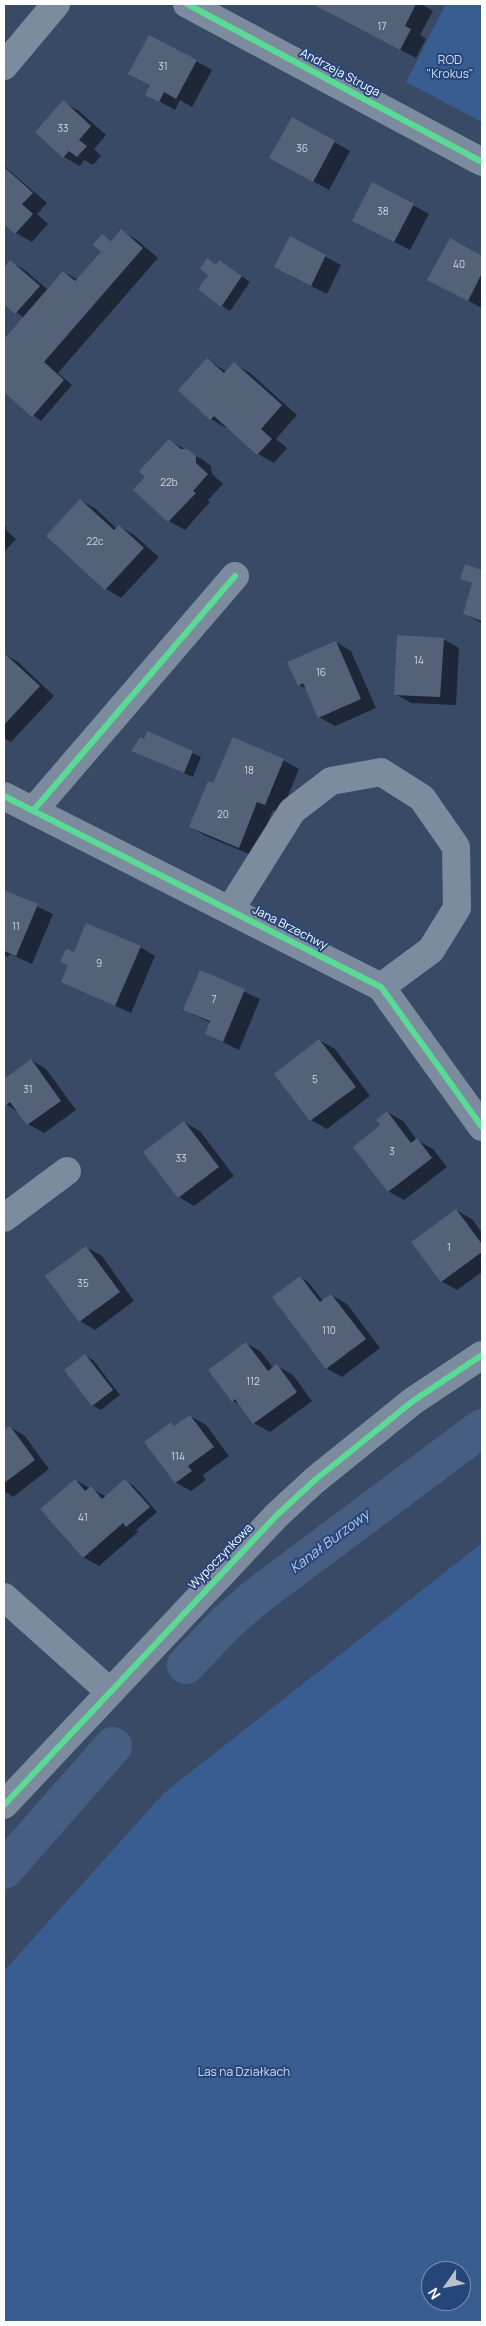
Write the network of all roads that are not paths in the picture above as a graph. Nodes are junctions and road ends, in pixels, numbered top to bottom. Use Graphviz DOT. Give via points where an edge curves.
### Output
graph roads {
  1 [pos="56,4"];
  2 [pos="187,4"];
  3 [pos="4,66"];
  4 [pos="482,162"];
  5 [pos="235,576"];
  6 [pos="4,796"];
  7 [pos="33,811"];
  8 [pos="230,910"];
  9 [pos="382,987"];
  10 [pos="482,1127"];
  11 [pos="67,1171"];
  12 [pos="4,1218"];
  13 [pos="482,1356"];
  14 [pos="4,1597"];
  15 [pos="109,1691"];
  16 [pos="4,1805"];
  1 -- 3 [label="street"];
  2 -- 4 [label="street, Andrzeja Struga"];
  5 -- 7 [label="street"];
  6 -- 7 [label="street, Jana Brzechwy"];
  7 -- 8 [label="street, Jana Brzechwy"];
  8 -- 9 [label="street, Jana Brzechwy"];
  8 -- 9 [label="street, Jana Brzechwy" via="292,811 331,781 381,772 422,798 456,847 457,899 457,908 431,950"];
  9 -- 10 [label="street, Jana Brzechwy"];
  11 -- 12 [label="street"];
  13 -- 15 [label="street, Wypoczynkowa" via="413,1401 315,1480 277,1515"];
  14 -- 15 [label="street"];
  15 -- 16 [label="street, Wypoczynkowa"];
}
